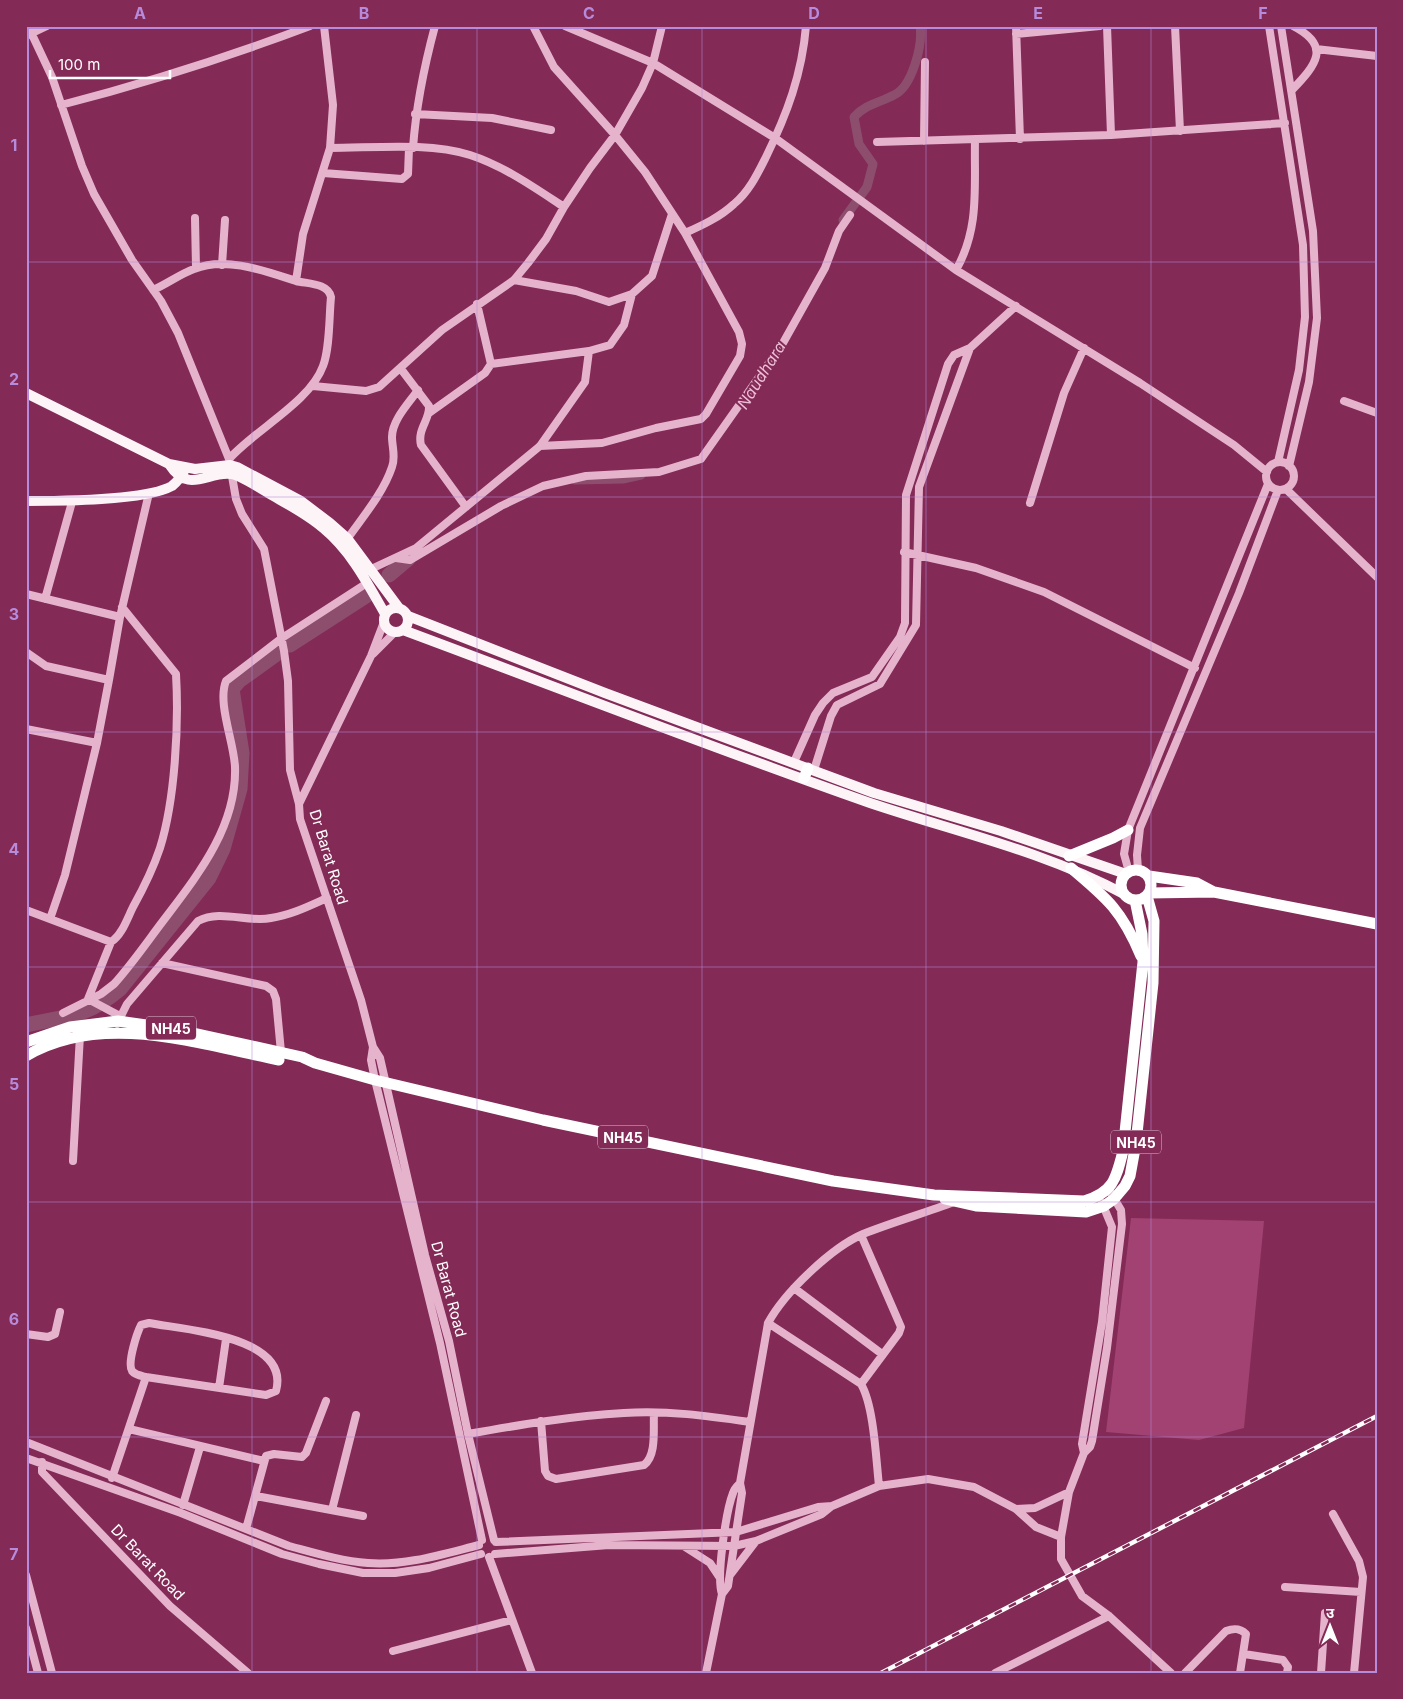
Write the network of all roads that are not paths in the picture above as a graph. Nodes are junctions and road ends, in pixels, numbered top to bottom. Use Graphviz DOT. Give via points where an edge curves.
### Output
graph roads {
  1 [pos="47,26"];
  2 [pos="310,26"];
  3 [pos="324,26"];
  4 [pos="435,26"];
  5 [pos="533,26"];
  6 [pos="565,26"];
  7 [pos="662,26"];
  8 [pos="806,26"];
  9 [pos="1100,26"];
  10 [pos="1107,26"];
  11 [pos="1175,26"];
  12 [pos="1269,26"];
  13 [pos="1281,26"];
  14 [pos="1293,26"];
  15 [pos="1016,30"];
  16 [pos="28,32"];
  17 [pos="1316,49"];
  18 [pos="1377,56"];
  19 [pos="925,62"];
  20 [pos="654,63"];
  21 [pos="1292,90"];
  22 [pos="61,105"];
  23 [pos="415,114"];
  24 [pos="1285,124"];
  25 [pos="551,130"];
  26 [pos="1180,132"];
  27 [pos="615,135"];
  28 [pos="1111,135"];
  29 [pos="775,138"];
  30 [pos="1020,139"];
  31 [pos="975,140"];
  32 [pos="924,141"];
  33 [pos="877,142"];
  34 [pos="330,148"];
  35 [pos="411,148"];
  36 [pos="323,173"];
  37 [pos="564,207"];
  38 [pos="672,214"];
  39 [pos="850,215"];
  40 [pos="195,218"];
  41 [pos="225,220"];
  42 [pos="685,233"];
  43 [pos="222,265"];
  44 [pos="196,268"];
  45 [pos="956,270"];
  46 [pos="514,280"];
  47 [pos="296,281"];
  48 [pos="153,290"];
  49 [pos="632,294"];
  50 [pos="477,304"];
  51 [pos="1016,306"];
  52 [pos="970,348"];
  53 [pos="1084,348"];
  54 [pos="589,351"];
  55 [pos="492,364"];
  56 [pos="401,369"];
  57 [pos="313,386"];
  58 [pos="418,390"];
  59 [pos="26,393"];
  60 [pos="1344,401"];
  61 [pos="429,413"];
  62 [pos="1377,413"];
  63 [pos="540,446"];
  64 [pos="1278,462"];
  65 [pos="230,466"];
  66 [pos="1289,466"];
  67 [pos="1266,472"];
  68 [pos="184,473"];
  69 [pos="1268,484"];
  70 [pos="1282,489"];
  71 [pos="149,493"];
  72 [pos="26,501"];
  73 [pos="72,502"];
  74 [pos="1030,503"];
  75 [pos="466,506"];
  76 [pos="344,542"];
  77 [pos="904,552"];
  78 [pos="918,555"];
  79 [pos="396,558"];
  80 [pos="369,570"];
  81 [pos="1377,577"];
  82 [pos="367,583"];
  83 [pos="26,594"];
  84 [pos="45,599"];
  85 [pos="122,607"];
  86 [pos="399,608"];
  87 [pos="408,616"];
  88 [pos="120,617"];
  89 [pos="385,618"];
  90 [pos="399,631"];
  91 [pos="282,638"];
  92 [pos="26,652"];
  93 [pos="371,656"];
  94 [pos="1195,668"];
  95 [pos="109,680"];
  96 [pos="26,728"];
  97 [pos="97,743"];
  98 [pos="794,762"];
  99 [pos="809,772"];
  100 [pos="299,804"];
  101 [pos="1128,830"];
  102 [pos="1069,856"];
  103 [pos="1071,868"];
  104 [pos="1131,872"];
  105 [pos="1148,876"];
  106 [pos="1214,892"];
  107 [pos="1124,894"];
  108 [pos="1148,895"];
  109 [pos="327,898"];
  110 [pos="1135,900"];
  111 [pos="26,910"];
  112 [pos="50,919"];
  113 [pos="1377,924"];
  114 [pos="111,942"];
  115 [pos="162,962"];
  116 [pos="1143,962"];
  117 [pos="88,999"];
  118 [pos="63,1013"];
  119 [pos="119,1019"];
  120 [pos="113,1033"];
  121 [pos="80,1035"];
  122 [pos="26,1042"];
  123 [pos="281,1052"];
  124 [pos="26,1056"];
  125 [pos="315,1063"];
  126 [pos="380,1081"];
  127 [pos="73,1161"];
  128 [pos="1111,1194"];
  129 [pos="957,1199"];
  130 [pos="1101,1202"];
  131 [pos="861,1235"];
  132 [pos="794,1288"];
  133 [pos="60,1312"];
  134 [pos="768,1323"];
  135 [pos="26,1334"];
  136 [pos="226,1338"];
  137 [pos="882,1354"];
  138 [pos="146,1377"];
  139 [pos="861,1384"];
  140 [pos="219,1388"];
  141 [pos="326,1401"];
  142 [pos="654,1413"];
  143 [pos="356,1415"];
  144 [pos="541,1421"];
  145 [pos="750,1422"];
  146 [pos="129,1429"];
  147 [pos="468,1434"];
  148 [pos="26,1442"];
  149 [pos="200,1447"];
  150 [pos="1084,1453"];
  151 [pos="26,1458"];
  152 [pos="264,1461"];
  153 [pos="42,1462"];
  154 [pos="112,1478"];
  155 [pos="740,1483"];
  156 [pos="880,1486"];
  157 [pos="1069,1492"];
  158 [pos="256,1496"];
  159 [pos="183,1505"];
  160 [pos="832,1506"];
  161 [pos="1016,1509"];
  162 [pos="332,1510"];
  163 [pos="1333,1514"];
  164 [pos="363,1516"];
  165 [pos="246,1529"];
  166 [pos="726,1532"];
  167 [pos="736,1532"];
  168 [pos="1061,1537"];
  169 [pos="495,1541"];
  170 [pos="756,1541"];
  171 [pos="480,1543"];
  172 [pos="684,1546"];
  173 [pos="724,1546"];
  174 [pos="734,1546"];
  175 [pos="481,1554"];
  176 [pos="492,1555"];
  177 [pos="26,1575"];
  178 [pos="729,1577"];
  179 [pos="720,1578"];
  180 [pos="1285,1587"];
  181 [pos="1361,1592"];
  182 [pos="722,1594"];
  183 [pos="1325,1612"];
  184 [pos="1109,1616"];
  185 [pos="511,1620"];
  186 [pos="26,1628"];
  187 [pos="393,1651"];
  188 [pos="1244,1654"];
  189 [pos="38,1673"];
  190 [pos="52,1673"];
  191 [pos="248,1673"];
  192 [pos="532,1673"];
  193 [pos="706,1673"];
  194 [pos="996,1673"];
  195 [pos="1171,1673"];
  196 [pos="1185,1673"];
  197 [pos="1240,1673"];
  198 [pos="1287,1673"];
  199 [pos="1321,1673"];
  200 [pos="1354,1673"];
  1 -- 16 [label="street"];
  2 -- 22 [label="street" via="231,56"];
  3 -- 34 [label="street" via="334,105"];
  4 -- 23 [label="street"];
  5 -- 27 [label="street" via="554,67"];
  6 -- 20 [label="street"];
  7 -- 20 [label="street"];
  8 -- 29 [label="street" via="797,82"];
  9 -- 15 [label="street"];
  10 -- 28 [label="street"];
  11 -- 26 [label="street"];
  12 -- 24 [label="street"];
  13 -- 21 [label="street"];
  14 -- 17 [label="street" via="1308,34"];
  15 -- 30 [label="street"];
  16 -- 22 [label="street" via="52,77"];
  17 -- 18 [label="street"];
  17 -- 21 [label="street" via="1318,57 1311,70"];
  19 -- 32 [label="street"];
  20 -- 27 [label="street"];
  20 -- 29 [label="street"];
  21 -- 66 [label="street" via="1313,231 1317,318 1309,382"];
  22 -- 48 [label="street" via="94,194"];
  23 -- 25 [label="street" via="492,118"];
  23 -- 35 [label="street"];
  24 -- 26 [label="street"];
  24 -- 64 [label="street" via="1303,246 1305,317 1299,370"];
  26 -- 28 [label="street"];
  27 -- 37 [label="street"];
  27 -- 38 [label="street" via="645,172"];
  28 -- 30 [label="street"];
  29 -- 42 [label="street" via="747,190 735,203 715,219"];
  29 -- 45 [label="street"];
  30 -- 31 [label="street"];
  31 -- 32 [label="street"];
  31 -- 45 [label="street" via="971,236"];
  32 -- 33 [label="street"];
  34 -- 35 [label="street"];
  34 -- 36 [label="street"];
  35 -- 36 [label="street" via="408,174 402,179"];
  35 -- 37 [label="street" via="445,149 470,155 494,165"];
  36 -- 47 [label="street" via="303,234"];
  37 -- 46 [label="street" via="546,239"];
  38 -- 42 [label="street"];
  38 -- 49 [label="street" via="652,276"];
  39 -- 79 [label="street" via="783,343 702,458 659,472 586,476 543,486 501,506 410,560"];
  40 -- 44 [label="street"];
  41 -- 43 [label="street"];
  42 -- 63 [label="street" via="739,332 742,344 740,356 706,414 701,419 602,443"];
  43 -- 44 [label="street"];
  43 -- 47 [label="street" via="243,266"];
  44 -- 48 [label="street"];
  45 -- 51 [label="street"];
  46 -- 49 [label="street" via="576,291 609,302"];
  46 -- 50 [label="street"];
  47 -- 57 [label="street" via="324,287 330,291 331,297 324,364"];
  48 -- 65 [label="street" via="178,333"];
  49 -- 54 [label="street" via="624,325 610,345"];
  50 -- 55 [label="street"];
  50 -- 56 [label="street" via="442,330"];
  51 -- 52 [label="street"];
  51 -- 53 [label="street"];
  52 -- 77 [label="street" via="954,355 948,364 911,476 906,495"];
  52 -- 78 [label="street" via="919,487"];
  53 -- 67 [label="street" via="1234,445"];
  53 -- 74 [label="street" via="1064,393"];
  54 -- 55 [label="street"];
  54 -- 63 [label="street" via="585,382"];
  55 -- 61 [label="street" via="485,373"];
  56 -- 57 [label="street" via="379,388"];
  56 -- 58 [label="street"];
  57 -- 65 [label="street" via="242,446"];
  58 -- 61 [label="street" via="429,406"];
  58 -- 76 [label="street" via="395,424 392,467 384,484"];
  59 -- 68 [label="main road"];
  60 -- 62 [label="street"];
  61 -- 75 [label="street" via="419,437 421,444"];
  63 -- 75 [label="street"];
  64 -- 66 [label="street"];
  64 -- 67 [label="street"];
  65 -- 68 [label="main road" via="200,479"];
  65 -- 76 [label="main road"];
  65 -- 91 [label="street" via="242,514 264,549"];
  66 -- 70 [label="street" via="1294,472 1294,480"];
  67 -- 69 [label="street"];
  68 -- 71 [label="main road" via="170,487"];
  69 -- 70 [label="street"];
  69 -- 94 [label="street"];
  70 -- 81 [label="street"];
  70 -- 104 [label="street" via="1140,828"];
  71 -- 73 [label="main road"];
  71 -- 85 [label="street"];
  72 -- 73 [label="main road"];
  73 -- 84 [label="street"];
  75 -- 79 [label="street" via="416,548"];
  76 -- 80 [label="main road"];
  76 -- 82 [label="main road"];
  77 -- 78 [label="street"];
  77 -- 98 [label="street" via="906,609 900,637 872,677 833,693 823,703"];
  78 -- 94 [label="street" via="976,568 1044,592"];
  78 -- 99 [label="street" via="917,615 912,633 880,684 837,706"];
  79 -- 80 [label="street"];
  80 -- 86 [label="main road"];
  82 -- 89 [label="main road"];
  82 -- 91 [label="street"];
  83 -- 84 [label="street"];
  84 -- 88 [label="street"];
  85 -- 88 [label="street"];
  85 -- 114 [label="street" via="176,674 175,735 160,848 144,888"];
  86 -- 87 [label="main road"];
  86 -- 89 [label="main road" via="391,609"];
  87 -- 90 [label="main road" via="408,624"];
  87 -- 98 [label="main road"];
  88 -- 95 [label="street"];
  89 -- 90 [label="main road" via="388,629"];
  89 -- 93 [label="street, Dr Barat Road"];
  90 -- 93 [label="street, Dr Barat Road"];
  90 -- 99 [label="main road"];
  91 -- 100 [label="street" via="288,681 290,770"];
  91 -- 117 [label="street" via="233,674 223,689 235,769 225,822 211,855 126,971 101,994"];
  92 -- 95 [label="street" via="46,666"];
  93 -- 100 [label="street, Dr Barat Road"];
  94 -- 101 [label="street"];
  95 -- 97 [label="street"];
  96 -- 97 [label="street"];
  97 -- 112 [label="street" via="65,875"];
  98 -- 99 [label="main road"];
  99 -- 102 [label="main road" via="1001,831"];
  99 -- 103 [label="main road" via="871,803"];
  100 -- 109 [label="street, Dr Barat Road" via="300,819"];
  101 -- 102 [label="highway"];
  101 -- 104 [label="street" via="1124,854"];
  102 -- 104 [label="main road"];
  103 -- 107 [label="main road"];
  103 -- 116 [label="highway" via="1116,909 1128,926"];
  104 -- 105 [label="highway"];
  104 -- 107 [label="highway" via="1121,882"];
  105 -- 106 [label="highway" via="1197,883"];
  105 -- 108 [label="highway, NH45" via="1151,884"];
  106 -- 108 [label="highway"];
  106 -- 113 [label="highway"];
  107 -- 110 [label="highway"];
  108 -- 110 [label="highway"];
  108 -- 128 [label="highway, NH45" via="1154,921 1153,983 1136,1143 1130,1176"];
  109 -- 115 [label="street" via="271,919 208,916 198,921"];
  109 -- 126 [label="street, Dr Barat Road" via="361,1000 373,1047 371,1060"];
  110 -- 116 [label="highway, NH45" via="1142,934"];
  111 -- 112 [label="street"];
  112 -- 114 [label="street"];
  114 -- 117 [label="street"];
  115 -- 119 [label="street" via="126,1004"];
  115 -- 123 [label="street" via="266,986 273,991"];
  116 -- 128 [label="highway, NH45" via="1123,1151"];
  117 -- 118 [label="street"];
  117 -- 119 [label="street"];
  119 -- 120 [label="street"];
  119 -- 122 [label="highway, NH45" via="70,1027"];
  119 -- 123 [label="highway, NH45"];
  120 -- 121 [label="highway, NH45"];
  120 -- 125 [label="highway, NH45" via="156,1036 303,1064"];
  121 -- 124 [label="highway, NH45"];
  121 -- 127 [label="street"];
  123 -- 125 [label="highway, NH45"];
  125 -- 126 [label="highway, NH45"];
  126 -- 129 [label="highway, NH45" via="562,1124 814,1177"];
  126 -- 147 [label="street, Dr Barat Road" via="448,1340"];
  126 -- 171 [label="street, Dr Barat Road" via="440,1343"];
  128 -- 130 [label="highway, NH45"];
  128 -- 150 [label="street" via="1121,1210 1122,1224 1092,1441"];
  129 -- 130 [label="highway, NH45"];
  129 -- 131 [label="street"];
  130 -- 150 [label="street" via="1112,1227 1102,1322 1082,1444"];
  131 -- 132 [label="street" via="826,1259"];
  131 -- 137 [label="street" via="901,1327"];
  132 -- 134 [label="street" via="778,1305"];
  132 -- 137 [label="street"];
  133 -- 135 [label="street" via="55,1334"];
  134 -- 139 [label="street"];
  134 -- 145 [label="street"];
  136 -- 138 [label="street" via="149,1323 141,1325 131,1369"];
  136 -- 140 [label="street"];
  136 -- 140 [label="street" via="262,1352 274,1364 279,1374 278,1383 276,1391 266,1395"];
  137 -- 139 [label="street"];
  138 -- 140 [label="street"];
  138 -- 146 [label="street"];
  139 -- 156 [label="street" via="869,1408"];
  141 -- 152 [label="street" via="302,1457 269,1454"];
  142 -- 144 [label="street"];
  142 -- 144 [label="street" via="652,1452 644,1465 556,1479 545,1471"];
  142 -- 145 [label="street" via="682,1413"];
  143 -- 162 [label="street"];
  144 -- 147 [label="street"];
  145 -- 155 [label="street"];
  146 -- 149 [label="street"];
  146 -- 154 [label="street"];
  147 -- 169 [label="street, Dr Barat Road"];
  148 -- 154 [label="street"];
  149 -- 152 [label="street"];
  149 -- 159 [label="street"];
  150 -- 157 [label="street"];
  151 -- 153 [label="street"];
  152 -- 158 [label="street"];
  153 -- 175 [label="street" via="244,1540 319,1564 363,1573 395,1573"];
  153 -- 191 [label="street, Dr Barat Road" via="42,1472 170,1606"];
  154 -- 159 [label="street"];
  155 -- 166 [label="street" via="733,1492"];
  155 -- 167 [label="street" via="742,1493"];
  156 -- 160 [label="street"];
  156 -- 161 [label="street" via="928,1480 974,1487"];
  157 -- 161 [label="street" via="1035,1508"];
  157 -- 168 [label="street"];
  158 -- 162 [label="street"];
  158 -- 165 [label="street"];
  159 -- 165 [label="street"];
  160 -- 167 [label="street" via="818,1507"];
  160 -- 170 [label="street" via="822,1514"];
  161 -- 168 [label="street" via="1036,1527"];
  162 -- 164 [label="street"];
  163 -- 181 [label="street" via="1358,1560 1363,1577"];
  165 -- 171 [label="street" via="289,1546 369,1563 403,1562"];
  166 -- 167 [label="street"];
  166 -- 169 [label="street"];
  166 -- 173 [label="street"];
  167 -- 174 [label="street"];
  168 -- 184 [label="street" via="1061,1559 1082,1596"];
  169 -- 171 [label="street" via="488,1538"];
  169 -- 176 [label="street" via="497,1548"];
  170 -- 174 [label="street"];
  170 -- 178 [label="street"];
  171 -- 175 [label="street"];
  172 -- 173 [label="street"];
  172 -- 176 [label="street" via="609,1545"];
  172 -- 179 [label="street" via="710,1563"];
  173 -- 174 [label="street"];
  173 -- 179 [label="street"];
  174 -- 178 [label="street"];
  175 -- 176 [label="street"];
  176 -- 185 [label="street"];
  177 -- 190 [label="street"];
  178 -- 182 [label="street" via="728,1586"];
  179 -- 182 [label="street"];
  180 -- 181 [label="street"];
  181 -- 200 [label="street"];
  182 -- 193 [label="street"];
  183 -- 199 [label="street"];
  184 -- 194 [label="street"];
  184 -- 195 [label="street"];
  185 -- 187 [label="street"];
  185 -- 192 [label="street"];
  186 -- 189 [label="street"];
  188 -- 196 [label="street" via="1246,1634 1232,1629 1226,1631"];
  188 -- 197 [label="street"];
  188 -- 198 [label="street" via="1283,1660 1288,1666"];
}
